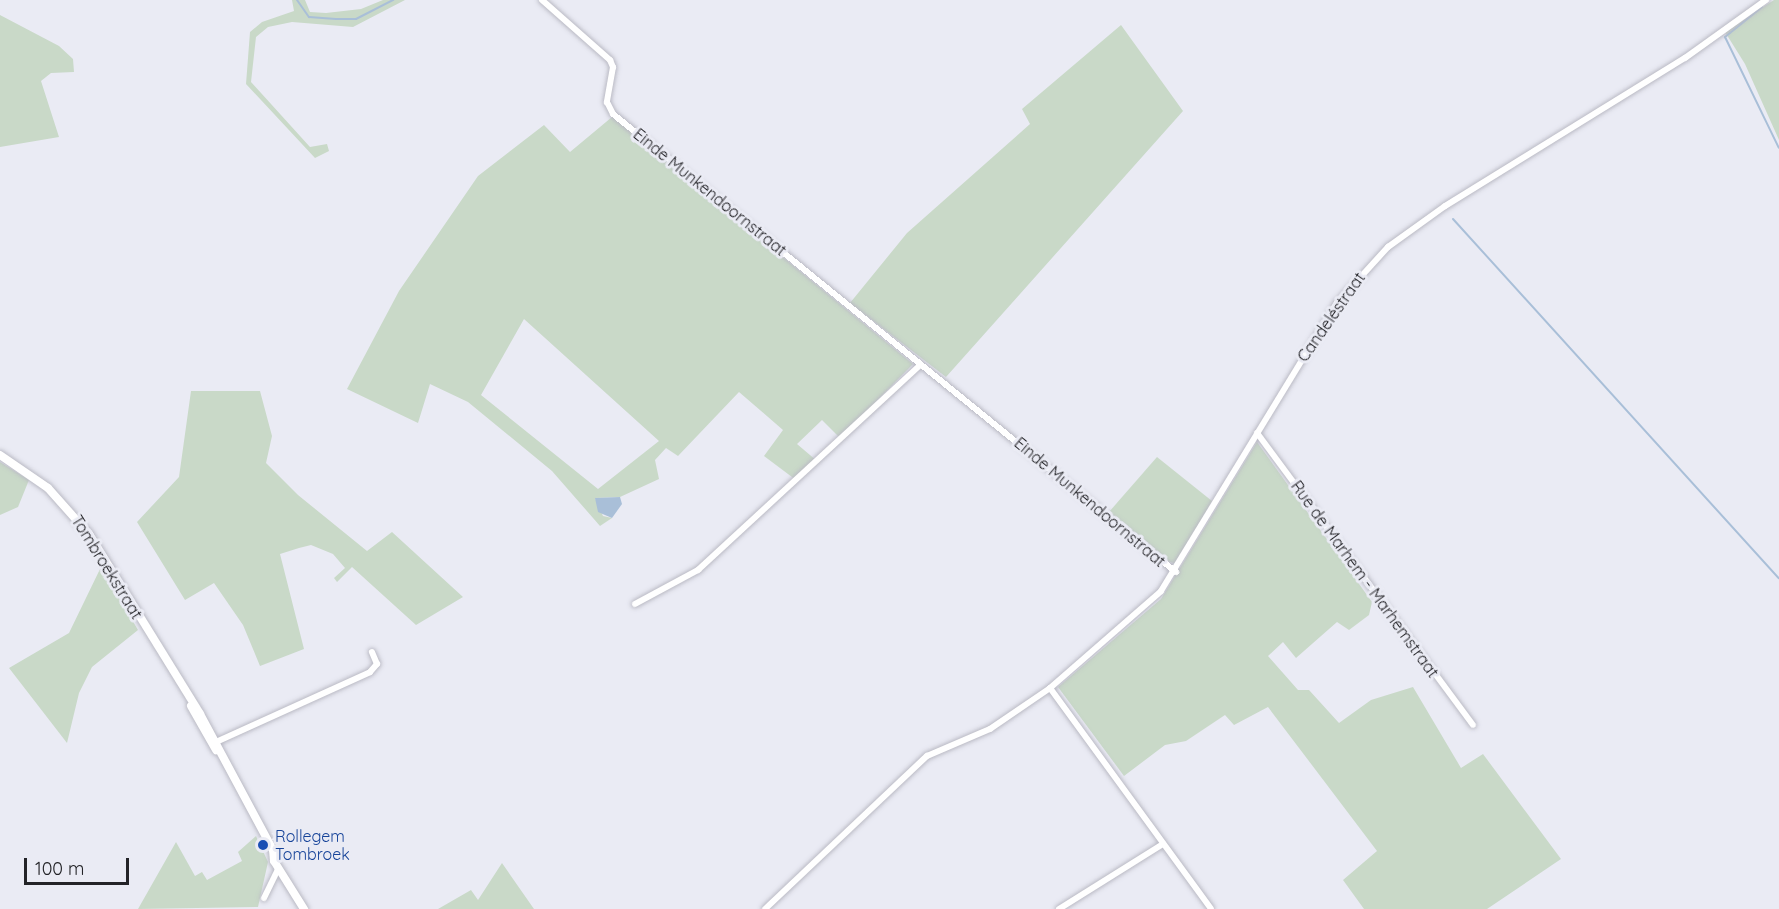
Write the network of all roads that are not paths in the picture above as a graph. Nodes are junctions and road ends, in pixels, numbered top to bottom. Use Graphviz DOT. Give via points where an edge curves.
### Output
graph roads {
  1 [pos="542,0"];
  2 [pos="1766,0"];
  3 [pos="920,366"];
  4 [pos="1257,433"];
  5 [pos="0,455"];
  6 [pos="1176,572"];
  7 [pos="635,604"];
  8 [pos="372,652"];
  9 [pos="1050,688"];
  10 [pos="190,702"];
  11 [pos="1473,725"];
  12 [pos="216,742"];
  13 [pos="220,754"];
  14 [pos="1163,844"];
  15 [pos="278,869"];
  16 [pos="264,898"];
  17 [pos="304,909"];
  18 [pos="765,909"];
  19 [pos="1059,909"];
  20 [pos="1211,909"];
  1 -- 3 [label="street, Einde Munkendoornstraat" via="610,60 613,67 607,102 613,114"];
  2 -- 4 [label="street, Candeléstraat" via="1685,58 1445,206 1388,247 1337,303"];
  3 -- 6 [label="street, Einde Munkendoornstraat"];
  3 -- 7 [label="street" via="698,570"];
  4 -- 6 [label="street, Candeléstraat"];
  4 -- 11 [label="street, Rue de Marhem - Marhemstraat"];
  5 -- 10 [label="street, Tombroekstraat" via="43,483 79,519"];
  6 -- 9 [label="street, Candeléstraat" via="1155,597"];
  8 -- 12 [label="street" via="377,664 370,672"];
  9 -- 14 [label="street"];
  9 -- 18 [label="street, Candeléstraat" via="990,729 927,756"];
  10 -- 12 [label="street, Tombroekstraat"];
  10 -- 13 [label="street, Tombroekstraat"];
  12 -- 13 [label="street, Tombroekstraat"];
  13 -- 15 [label="street, Tombroekstraat" via="273,850"];
  14 -- 19 [label="street"];
  14 -- 20 [label="street"];
  15 -- 16 [label="street"];
  15 -- 17 [label="street, Tombroekstraat"];
}
